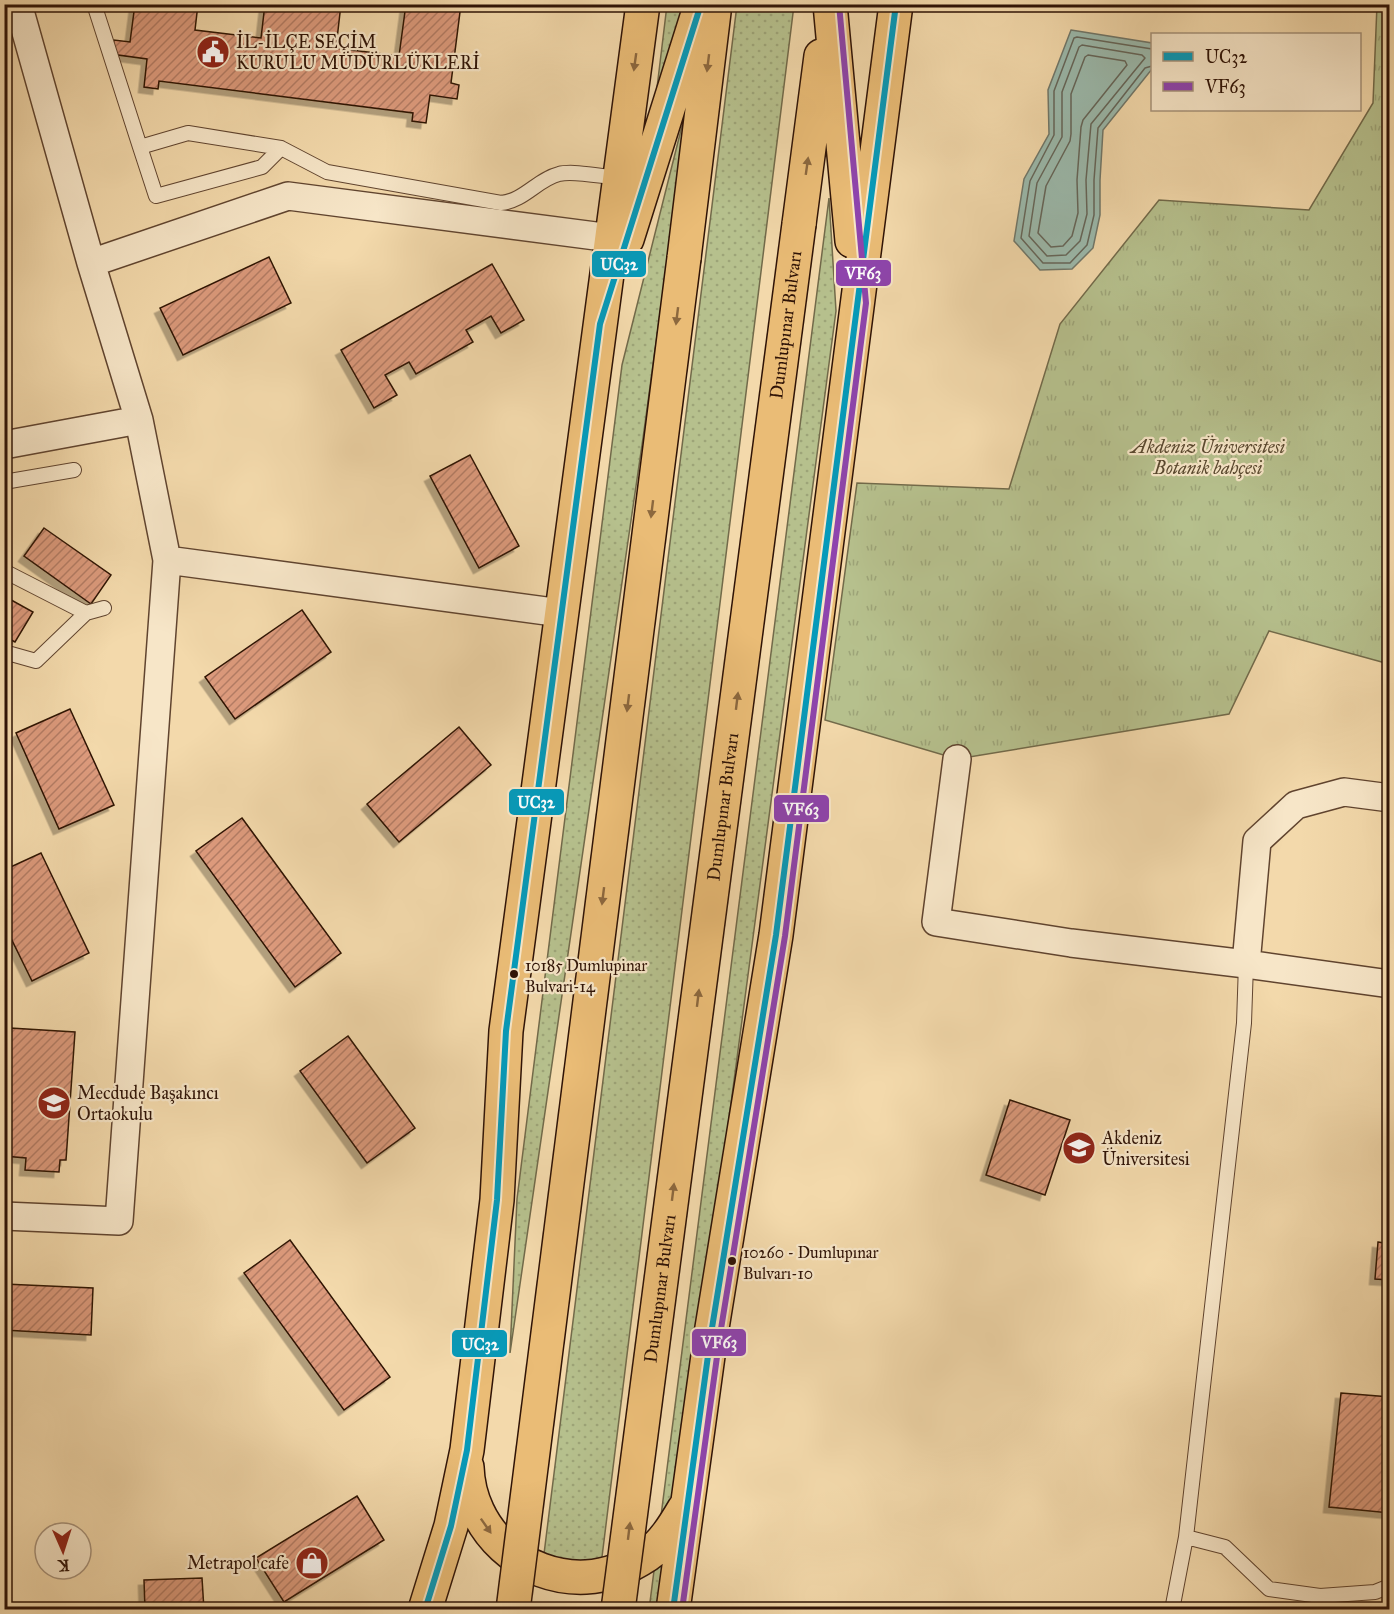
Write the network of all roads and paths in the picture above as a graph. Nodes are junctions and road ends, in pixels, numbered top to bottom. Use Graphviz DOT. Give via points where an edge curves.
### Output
graph roads {
  1 [pos="94,4"];
  2 [pos="642,4"];
  3 [pos="701,4"];
  4 [pos="715,4"];
  5 [pos="829,4"];
  6 [pos="896,4"];
  7 [pos="16,21"];
  8 [pos="140,147"];
  9 [pos="281,148"];
  10 [pos="620,178"];
  11 [pos="611,238"];
  12 [pos="91,263"];
  13 [pos="857,302"];
  14 [pos="600,324"];
  15 [pos="139,420"];
  16 [pos="4,445"];
  17 [pos="74,470"];
  18 [pos="4,482"];
  19 [pos="167,560"];
  20 [pos="4,571"];
  21 [pos="104,608"];
  22 [pos="86,613"];
  23 [pos="561,613"];
  24 [pos="4,652"];
  25 [pos="957,759"];
  26 [pos="1389,798"];
  27 [pos="1246,964"];
  28 [pos="1389,984"];
  29 [pos="4,1216"];
  30 [pos="467,1450"];
  31 [pos="687,1503"];
  32 [pos="1186,1537"];
  33 [pos="1389,1586"];
  34 [pos="424,1610"];
  35 [pos="513,1610"];
  36 [pos="618,1610"];
  37 [pos="673,1610"];
  38 [pos="1172,1610"];
  1 -- 8 [label="lane"];
  2 -- 10 [label="main road, one-way"];
  3 -- 14 [label="main road"];
  4 -- 35 [label="main road, one-way, bridge"];
  5 -- 13 [label="main road"];
  36 -- 5 [label="main road, Dumlupınar Bulvarı, one-way, bridge"];
  6 -- 13 [label="main road"];
  7 -- 12 [label="street"];
  8 -- 9 [label="lane" via="188,133"];
  8 -- 9 [label="lane" via="156,196 262,167"];
  9 -- 10 [label="lane" via="327,172 501,203 514,200 558,174"];
  10 -- 11 [label="main road"];
  11 -- 12 [label="street" via="288,196"];
  11 -- 14 [label="main road"];
  12 -- 15 [label="street"];
  13 -- 31 [label="main road" via="776,935"];
  14 -- 23 [label="main road"];
  15 -- 16 [label="street"];
  15 -- 19 [label="street"];
  17 -- 18 [label="lane"];
  19 -- 23 [label="street"];
  19 -- 29 [label="street" via="119,1221"];
  20 -- 22 [label="lane"];
  21 -- 22 [label="lane"];
  22 -- 24 [label="lane" via="36,661"];
  23 -- 30 [label="main road" via="506,1031 497,1200"];
  25 -- 27 [label="street" via="936,922"];
  26 -- 27 [label="street" via="1344,792 1296,805 1257,841"];
  27 -- 28 [label="street"];
  27 -- 32 [label="lane" via="1244,1023"];
  30 -- 31 [label="main road, one-way" via="468,1483 478,1514 497,1542 523,1562 554,1574 586,1577 619,1570 648,1555 671,1531"];
  30 -- 34 [label="main road" via="450,1526"];
  31 -- 37 [label="main road"];
  32 -- 33 [label="lane" via="1225,1547 1269,1589 1320,1596 1375,1592"];
  32 -- 38 [label="lane"];
}
